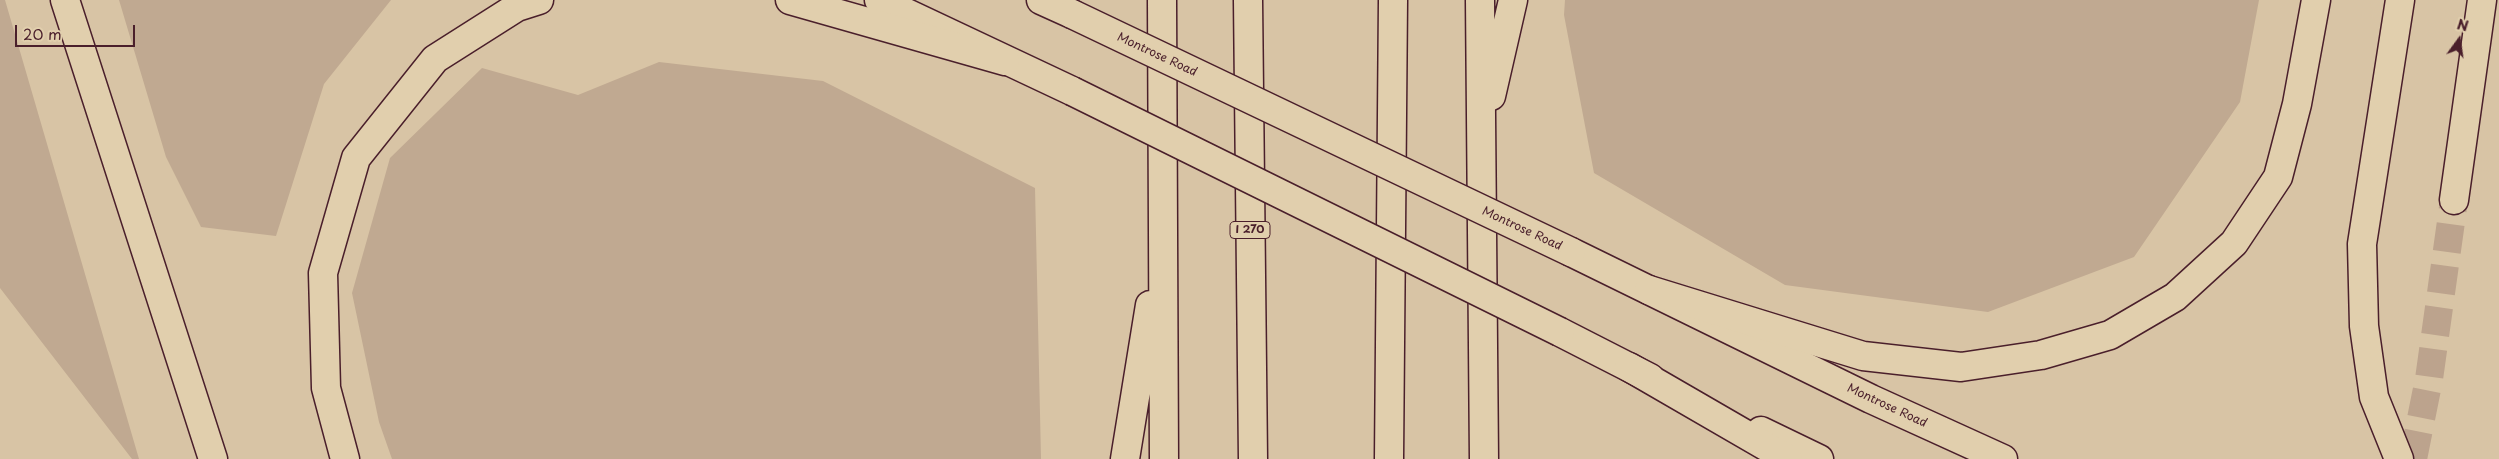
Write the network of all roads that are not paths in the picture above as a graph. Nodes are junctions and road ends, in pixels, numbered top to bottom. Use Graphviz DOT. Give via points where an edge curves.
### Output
graph roads {
  1 [pos="65,0"];
  2 [pos="539,0"];
  3 [pos="790,0"];
  4 [pos="880,0"];
  5 [pos="1041,0"];
  6 [pos="1162,0"];
  7 [pos="1248,0"];
  8 [pos="1393,0"];
  9 [pos="1480,0"];
  10 [pos="1513,0"];
  11 [pos="2316,0"];
  12 [pos="2400,0"];
  13 [pos="2482,0"];
  14 [pos="1006,61"];
  15 [pos="1481,141"];
  16 [pos="2454,200"];
  17 [pos="1162,227"];
  18 [pos="1649,290"];
  19 [pos="1629,367"];
  20 [pos="1484,424"];
  21 [pos="213,459"];
  22 [pos="344,459"];
  23 [pos="1125,459"];
  24 [pos="1164,459"];
  25 [pos="1253,459"];
  26 [pos="1389,459"];
  27 [pos="1484,459"];
  28 [pos="1488,459"];
  29 [pos="1788,459"];
  30 [pos="1819,459"];
  31 [pos="2003,459"];
  32 [pos="2399,459"];
  1 -- 21 [label="main road"];
  2 -- 22 [label="main road" via="517,7 435,59 356,158 323,273 326,388"];
  3 -- 14 [label="main road"];
  4 -- 14 [label="main road"];
  5 -- 18 [label="main road, Montrose Road, bridge"];
  6 -- 17 [label="main road"];
  7 -- 25 [label="main road, I 270"];
  8 -- 26 [label="main road"];
  9 -- 15 [label="main road"];
  10 -- 15 [label="main road"];
  11 -- 18 [label="main road" via="2278,177 2234,243 2175,297 2110,336 2042,355 1961,366 1863,356"];
  12 -- 32 [label="main road" via="2362,244 2364,326 2374,397"];
  13 -- 16 [label="main road"];
  14 -- 19 [label="main road, bridge"];
  15 -- 20 [label="main road"];
  17 -- 23 [label="main road"];
  17 -- 24 [label="main road"];
  18 -- 31 [label="main road, Montrose Road" via="1871,399"];
  19 -- 29 [label="main road"];
  19 -- 30 [label="main road"];
  20 -- 27 [label="main road"];
  20 -- 28 [label="main road"];
}
